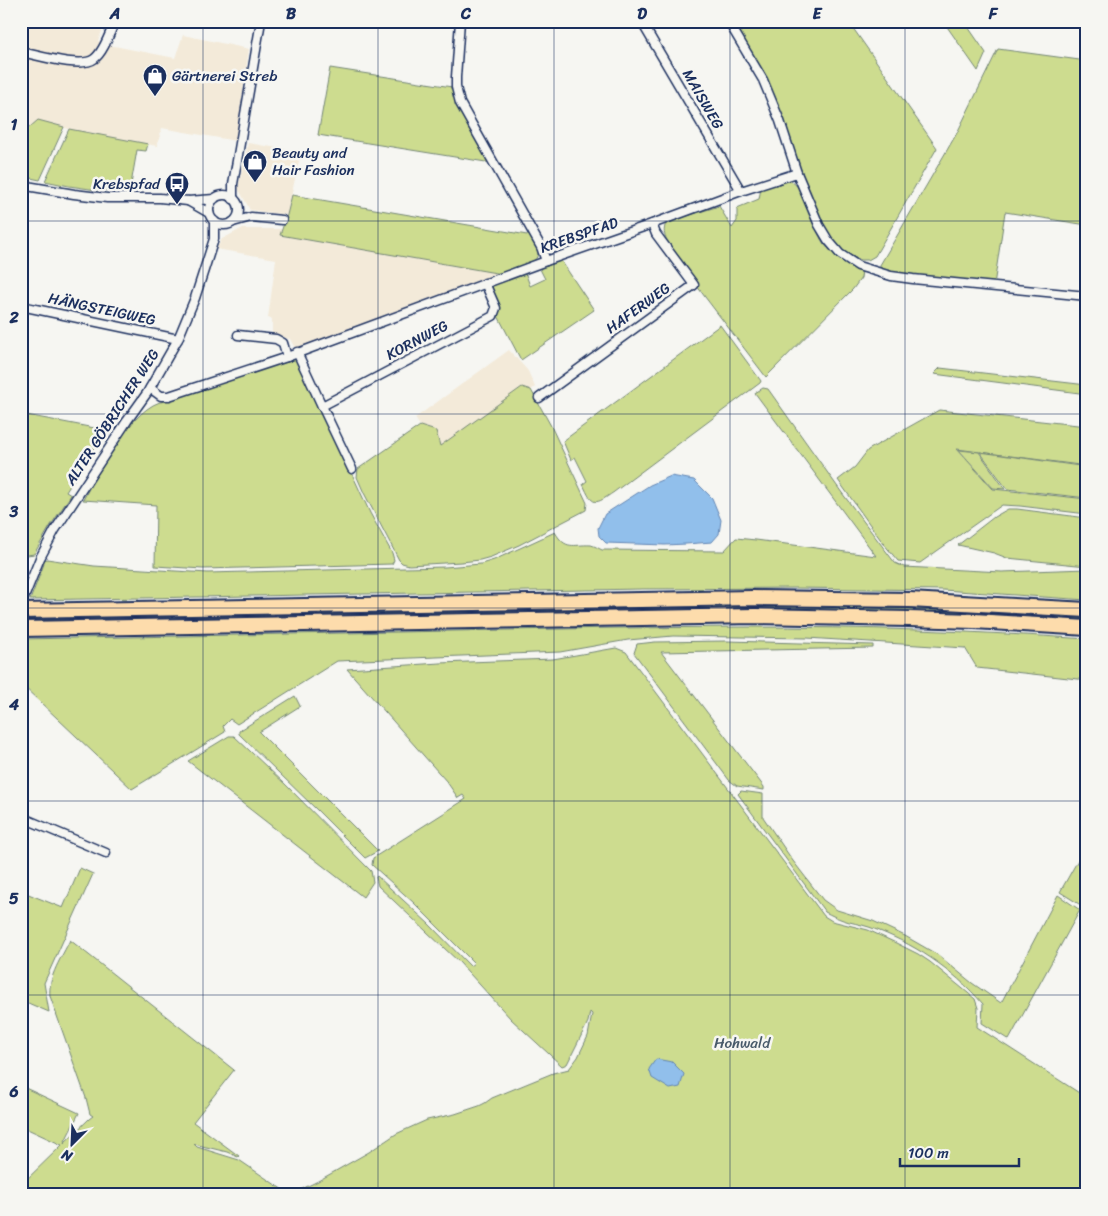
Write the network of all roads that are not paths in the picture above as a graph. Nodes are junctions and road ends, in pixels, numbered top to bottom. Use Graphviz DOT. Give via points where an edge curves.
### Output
graph roads {
  1 [pos="115,21"];
  2 [pos="261,21"];
  3 [pos="460,21"];
  4 [pos="641,21"];
  5 [pos="728,21"];
  6 [pos="21,52"];
  7 [pos="797,173"];
  8 [pos="233,184"];
  9 [pos="21,185"];
  10 [pos="740,191"];
  11 [pos="225,195"];
  12 [pos="214,199"];
  13 [pos="233,199"];
  14 [pos="188,201"];
  15 [pos="239,208"];
  16 [pos="209,213"];
  17 [pos="252,217"];
  18 [pos="282,220"];
  19 [pos="214,221"];
  20 [pos="230,223"];
  21 [pos="652,224"];
  22 [pos="214,239"];
  23 [pos="546,261"];
  24 [pos="485,283"];
  25 [pos="1087,296"];
  26 [pos="21,306"];
  27 [pos="238,335"];
  28 [pos="178,339"];
  29 [pos="297,352"];
  30 [pos="287,357"];
  31 [pos="150,388"];
  32 [pos="539,398"];
  33 [pos="322,406"];
  34 [pos="352,469"];
  35 [pos="21,605"];
  36 [pos="1087,610"];
  37 [pos="21,611"];
  38 [pos="1087,628"];
  39 [pos="21,629"];
  40 [pos="21,817"];
  41 [pos="106,853"];
  1 -- 6 [label="street" via="102,51 94,60 74,63"];
  2 -- 8 [label="street"];
  3 -- 23 [label="street" via="456,87 460,103 542,247"];
  4 -- 10 [label="street, MAISWEG"];
  5 -- 7 [label="street" via="763,80"];
  7 -- 10 [label="street, KREBSPFAD"];
  7 -- 25 [label="street" via="828,240 840,254 858,266 913,279"];
  8 -- 11 [label="street"];
  8 -- 13 [label="street"];
  9 -- 14 [label="street" via="107,198"];
  10 -- 21 [label="street, KREBSPFAD"];
  11 -- 12 [label="street"];
  11 -- 13 [label="street"];
  12 -- 14 [label="street"];
  12 -- 16 [label="street"];
  13 -- 15 [label="street"];
  14 -- 16 [label="street"];
  15 -- 17 [label="street"];
  15 -- 20 [label="street" via="237,217"];
  16 -- 19 [label="street"];
  17 -- 18 [label="street"];
  17 -- 20 [label="street"];
  19 -- 20 [label="street" via="217,224"];
  19 -- 22 [label="street, ALTER GÖBRICHER WEG"];
  20 -- 22 [label="street, ALTER GÖBRICHER WEG"];
  21 -- 23 [label="street, KREBSPFAD"];
  21 -- 32 [label="street, HAFERWEG" via="694,285"];
  22 -- 28 [label="street, ALTER GÖBRICHER WEG"];
  23 -- 24 [label="street, KREBSPFAD"];
  24 -- 29 [label="street, KREBSPFAD"];
  24 -- 33 [label="street, KORNWEG" via="496,308 493,316"];
  26 -- 28 [label="street, HÄNGSTEIGWEG"];
  27 -- 30 [label="street" via="276,339 283,343"];
  28 -- 31 [label="street, ALTER GÖBRICHER WEG"];
  29 -- 30 [label="street, KREBSPFAD"];
  29 -- 33 [label="street"];
  30 -- 31 [label="street, KREBSPFAD" via="169,396 161,396"];
  31 -- 35 [label="street, ALTER GÖBRICHER WEG" via="55,530"];
  33 -- 34 [label="street"];
  36 -- 37 [label="highway" via="910,600 752,598"];
  38 -- 39 [label="highway" via="928,619 755,616"];
  40 -- 41 [label="street"];
}
